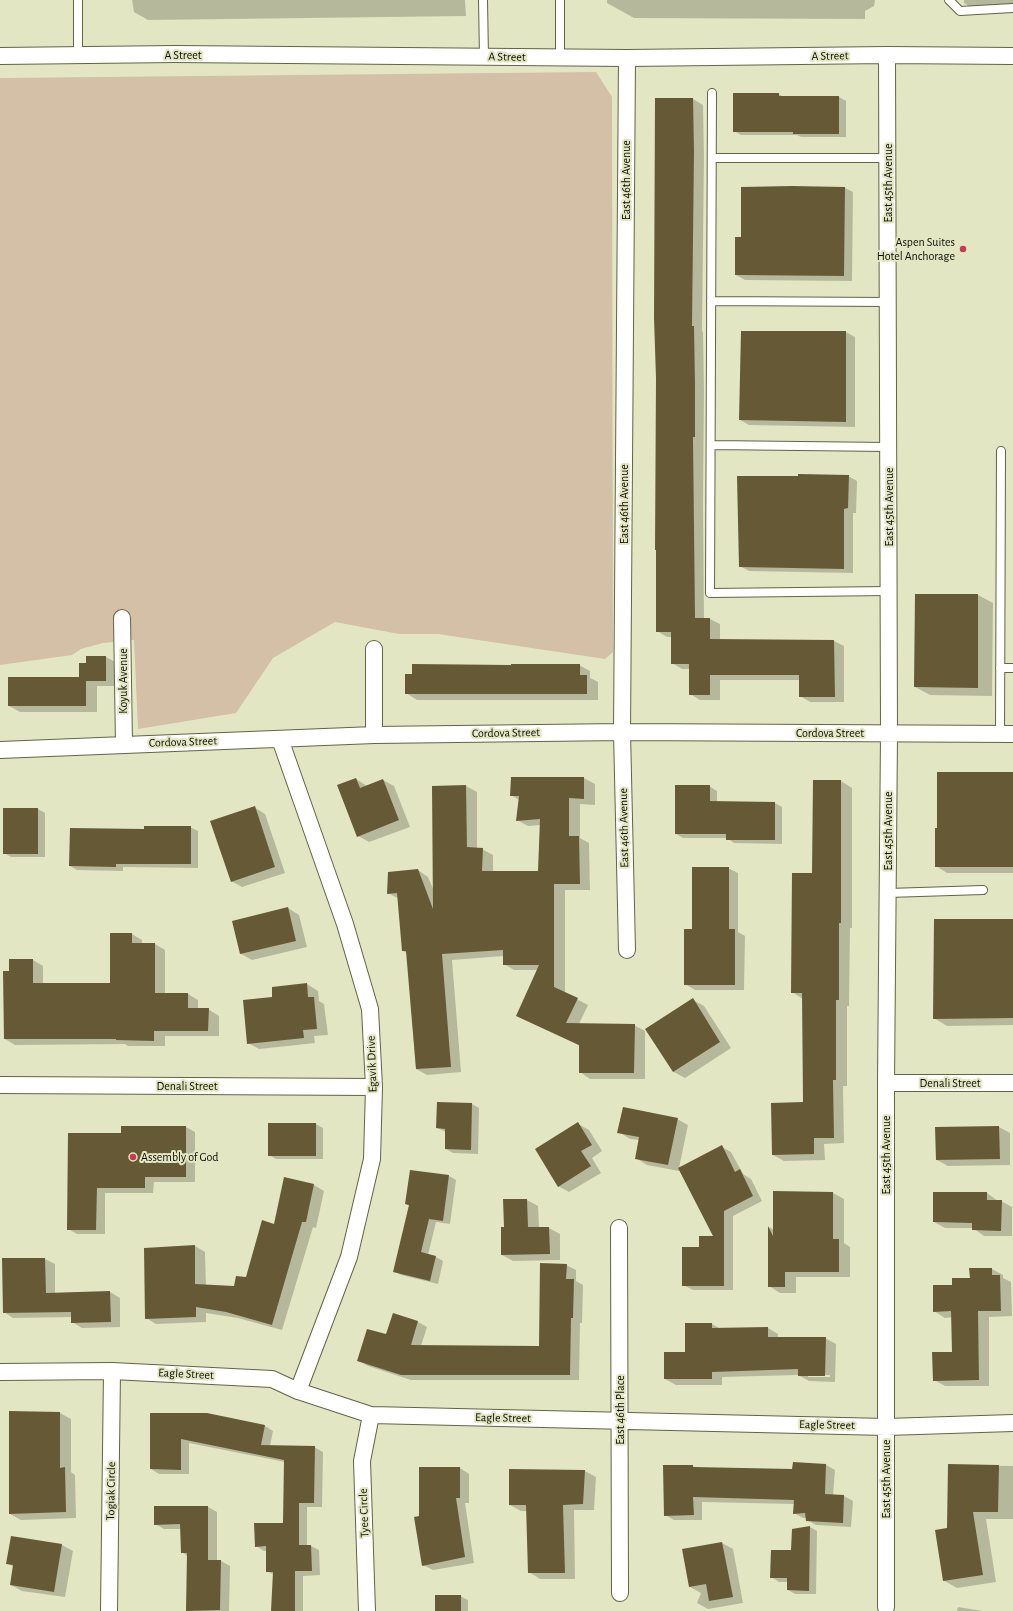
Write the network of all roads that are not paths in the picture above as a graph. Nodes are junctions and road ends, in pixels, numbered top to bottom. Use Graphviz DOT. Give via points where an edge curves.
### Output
graph roads {
  1 [pos="78,0"];
  2 [pos="483,0"];
  3 [pos="560,0"];
  4 [pos="949,0"];
  5 [pos="1013,8"];
  6 [pos="78,55"];
  7 [pos="887,55"];
  8 [pos="0,56"];
  9 [pos="1013,56"];
  10 [pos="484,57"];
  11 [pos="560,58"];
  12 [pos="627,58"];
  13 [pos="712,93"];
  14 [pos="712,158"];
  15 [pos="888,158"];
  16 [pos="711,301"];
  17 [pos="888,302"];
  18 [pos="711,445"];
  19 [pos="888,447"];
  20 [pos="1001,451"];
  21 [pos="889,591"];
  22 [pos="122,618"];
  23 [pos="374,649"];
  24 [pos="1000,668"];
  25 [pos="1013,668"];
  26 [pos="622,732"];
  27 [pos="889,734"];
  28 [pos="1007,734"];
  29 [pos="374,735"];
  30 [pos="280,739"];
  31 [pos="124,744"];
  32 [pos="0,750"];
  33 [pos="983,890"];
  34 [pos="888,893"];
  35 [pos="627,950"];
  36 [pos="886,1083"];
  37 [pos="1013,1083"];
  38 [pos="0,1085"];
  39 [pos="374,1087"];
  40 [pos="619,1228"];
  41 [pos="112,1370"];
  42 [pos="0,1372"];
  43 [pos="298,1391"];
  44 [pos="371,1415"];
  45 [pos="620,1421"];
  46 [pos="1013,1423"];
  47 [pos="886,1427"];
  48 [pos="620,1593"];
  49 [pos="886,1607"];
  50 [pos="109,1611"];
  51 [pos="367,1611"];
  1 -- 6 [label="lane"];
  2 -- 10 [label="lane"];
  3 -- 11 [label="lane"];
  4 -- 5 [label="lane" via="960,11"];
  6 -- 8 [label="street, A Street"];
  6 -- 10 [label="street, A Street"];
  7 -- 9 [label="street, A Street"];
  7 -- 12 [label="street, A Street"];
  7 -- 15 [label="street, East 45th Avenue"];
  10 -- 11 [label="street, A Street"];
  11 -- 12 [label="street, A Street"];
  12 -- 26 [label="street, East 46th Avenue"];
  13 -- 14 [label="lane"];
  14 -- 15 [label="lane"];
  14 -- 16 [label="lane"];
  15 -- 17 [label="street, East 45th Avenue"];
  16 -- 17 [label="lane"];
  16 -- 18 [label="lane"];
  17 -- 19 [label="street, East 45th Avenue"];
  18 -- 19 [label="lane"];
  18 -- 21 [label="lane" via="710,593"];
  19 -- 21 [label="street, East 45th Avenue"];
  20 -- 24 [label="lane"];
  21 -- 27 [label="street, East 45th Avenue"];
  22 -- 31 [label="street, Koyuk Avenue"];
  23 -- 29 [label="street"];
  24 -- 25 [label="lane"];
  24 -- 28 [label="lane"];
  26 -- 27 [label="street, Cordova Street"];
  26 -- 29 [label="street, Cordova Street"];
  26 -- 35 [label="street, East 46th Avenue"];
  27 -- 28 [label="street, Cordova Street"];
  27 -- 34 [label="street, East 45th Avenue"];
  29 -- 30 [label="street, Cordova Street"];
  30 -- 31 [label="street, Cordova Street"];
  30 -- 39 [label="street, Egavik Drive" via="345,924 370,1009"];
  31 -- 32 [label="street, Cordova Street"];
  33 -- 34 [label="lane"];
  34 -- 36 [label="street, East 45th Avenue"];
  36 -- 37 [label="street, Denali Street"];
  36 -- 47 [label="street, East 45th Avenue"];
  38 -- 39 [label="street, Denali Street"];
  39 -- 43 [label="street, Egavik Drive" via="372,1159 350,1257"];
  40 -- 45 [label="street, East 46th Place"];
  41 -- 42 [label="street, Eagle Street"];
  41 -- 43 [label="street, Eagle Street" via="272,1379"];
  41 -- 50 [label="street, Togiak Circle"];
  43 -- 44 [label="street, Eagle Street"];
  44 -- 45 [label="street, Eagle Street"];
  44 -- 51 [label="street, Tyee Circle" via="362,1461"];
  45 -- 47 [label="street, Eagle Street"];
  45 -- 48 [label="street, East 46th Place"];
  46 -- 47 [label="street, Eagle Street"];
  47 -- 49 [label="street, East 45th Avenue"];
}
